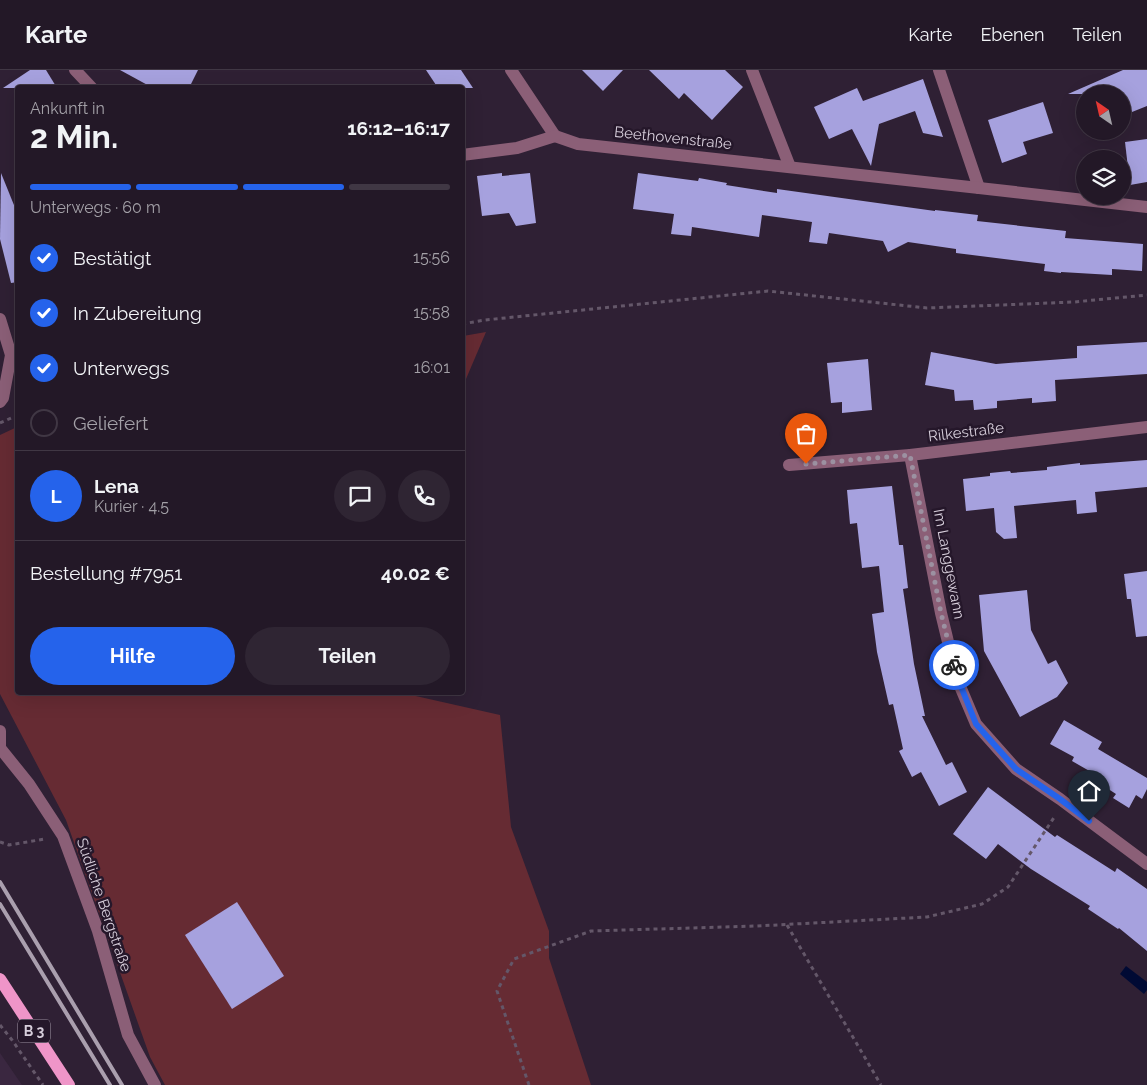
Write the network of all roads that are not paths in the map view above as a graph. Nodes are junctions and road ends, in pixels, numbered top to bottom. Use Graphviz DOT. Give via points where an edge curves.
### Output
graph roads {
  1 [pos="75,70"];
  2 [pos="511,70"];
  3 [pos="752,70"];
  4 [pos="939,70"];
  5 [pos="89,85"];
  6 [pos="554,136"];
  7 [pos="465,155"];
  8 [pos="790,167"];
  9 [pos="979,188"];
  10 [pos="1147,207"];
  11 [pos="0,319"];
  12 [pos="0,402"];
  13 [pos="1147,426"];
  14 [pos="910,455"];
  15 [pos="789,466"];
  16 [pos="0,731"];
  17 [pos="0,749"];
  18 [pos="1147,864"];
  19 [pos="0,979"];
  20 [pos="69,1085"];
  21 [pos="155,1085"];
  1 -- 5 [label="street"];
  2 -- 6 [label="street"];
  3 -- 8 [label="street"];
  4 -- 9 [label="street"];
  6 -- 7 [label="street" via="517,148"];
  6 -- 8 [label="street, Beethovenstraße" via="578,144"];
  8 -- 9 [label="street, Beethovenstraße"];
  9 -- 10 [label="street, Beethovenstraße"];
  11 -- 12 [label="street" via="10,355"];
  13 -- 14 [label="street, Rilkestraße"];
  14 -- 15 [label="street, Rilkestraße"];
  14 -- 18 [label="street, Im Langgewann" via="941,613 955,670 976,724 1016,769"];
  16 -- 17 [label="street"];
  17 -- 21 [label="street, Südliche Bergstraße" via="29,784 63,836 98,931 128,1035"];
  19 -- 20 [label="main road, B 3"];
}
